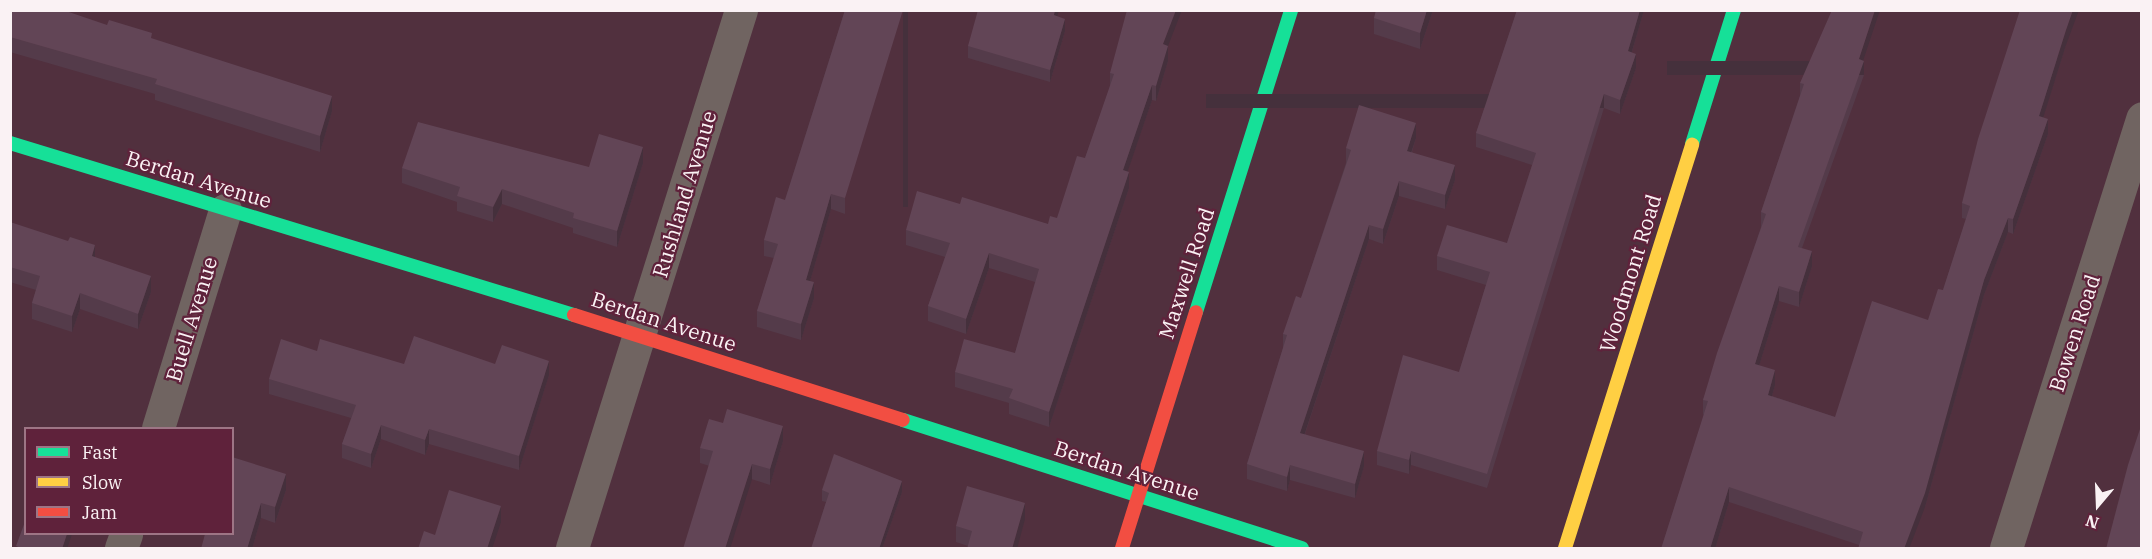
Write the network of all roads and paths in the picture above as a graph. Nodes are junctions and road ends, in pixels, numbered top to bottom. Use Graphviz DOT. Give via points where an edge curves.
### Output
graph roads {
  1 [pos="741,10"];
  2 [pos="1291,10"];
  3 [pos="1734,10"];
  4 [pos="2142,118"];
  5 [pos="10,143"];
  6 [pos="225,210"];
  7 [pos="639,334"];
  8 [pos="159,427"];
  9 [pos="1137,496"];
  10 [pos="572,549"];
  11 [pos="1122,549"];
  12 [pos="1302,549"];
  13 [pos="1565,549"];
  14 [pos="2006,549"];
  1 -- 7 [label="street, Rushland Avenue"];
  2 -- 9 [label="street, Maxwell Road"];
  3 -- 13 [label="street, Woodmont Road"];
  4 -- 14 [label="street, Bowen Road"];
  5 -- 6 [label="street, Berdan Avenue"];
  6 -- 7 [label="street, Berdan Avenue"];
  6 -- 8 [label="street, Buell Avenue"];
  7 -- 9 [label="street, Berdan Avenue"];
  7 -- 10 [label="street, Rushland Avenue"];
  9 -- 11 [label="street, Maxwell Road"];
  9 -- 12 [label="street, Berdan Avenue"];
}
